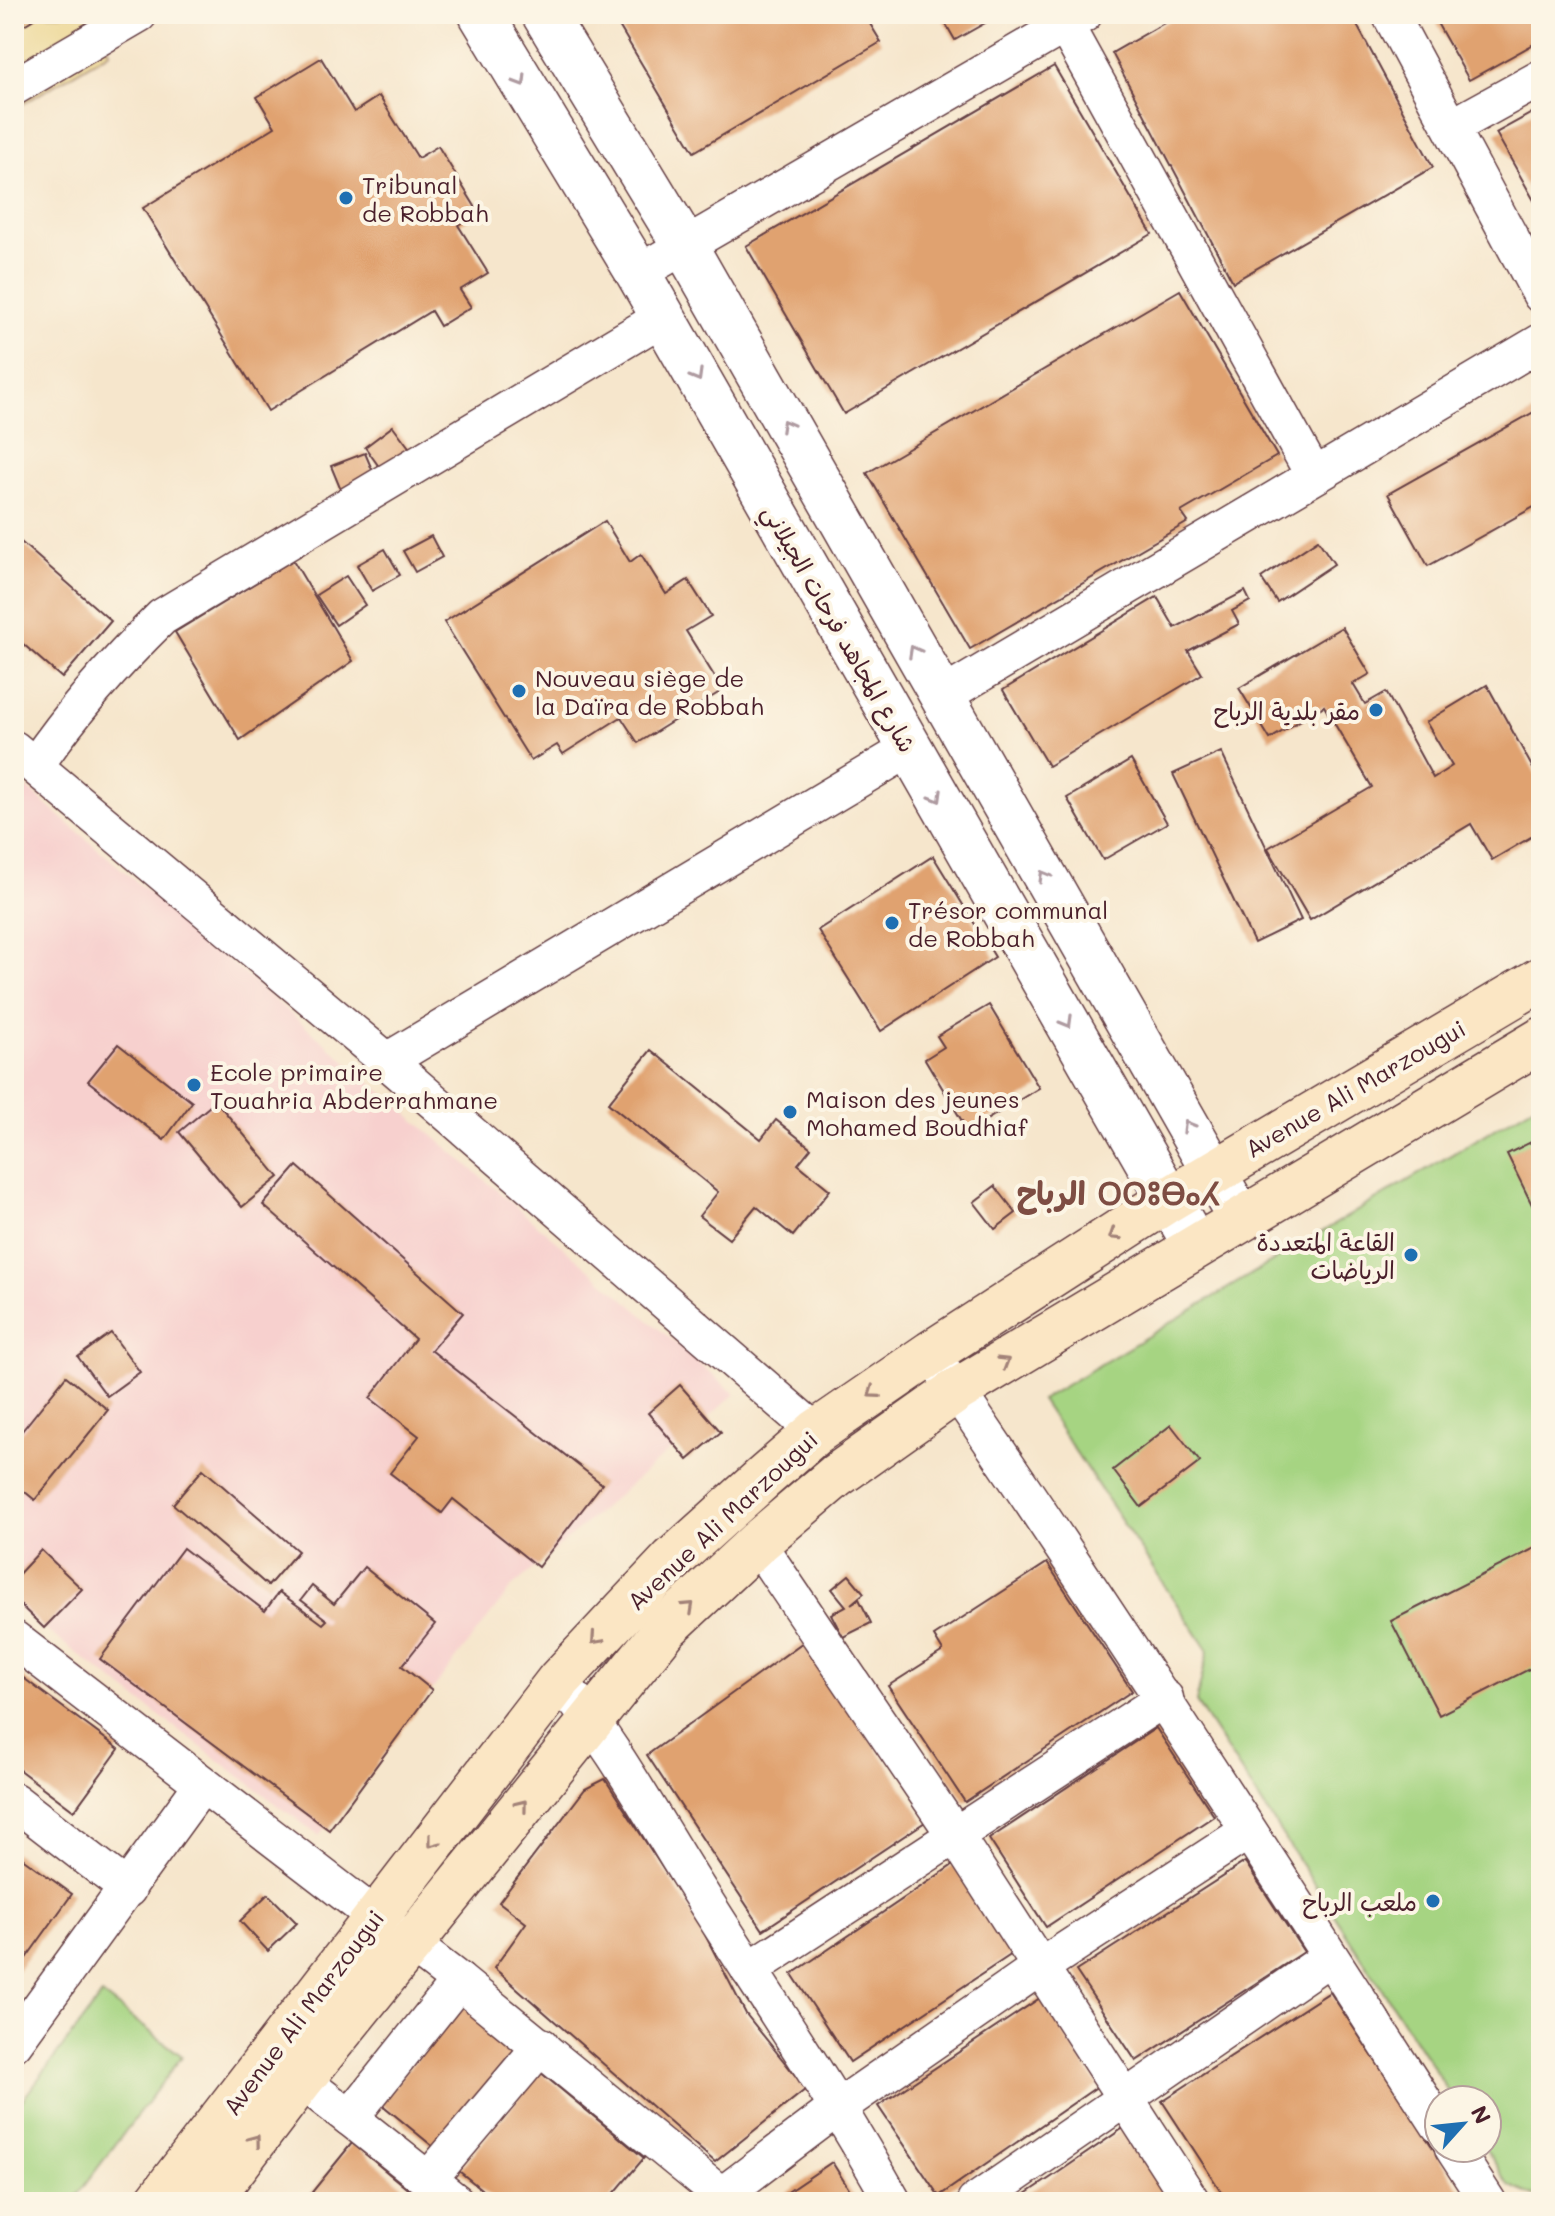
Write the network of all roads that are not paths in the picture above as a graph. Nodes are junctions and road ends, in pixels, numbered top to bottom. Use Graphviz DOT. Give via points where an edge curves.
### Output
graph roads {
  1 [pos="139,14"];
  2 [pos="481,14"];
  3 [pos="544,14"];
  4 [pos="1390,14"];
  5 [pos="1074,20"];
  6 [pos="1541,78"];
  7 [pos="14,87"];
  8 [pos="1452,127"];
  9 [pos="685,246"];
  10 [pos="638,273"];
  11 [pos="1541,295"];
  12 [pos="663,317"];
  13 [pos="1541,342"];
  14 [pos="1313,474"];
  15 [pos="941,697"];
  16 [pos="909,749"];
  17 [pos="24,757"];
  18 [pos="1541,979"];
  19 [pos="1541,1040"];
  20 [pos="387,1061"];
  21 [pos="1214,1171"];
  22 [pos="1168,1200"];
  23 [pos="1240,1218"];
  24 [pos="1195,1245"];
  25 [pos="931,1353"];
  26 [pos="956,1391"];
  27 [pos="816,1432"];
  28 [pos="757,1543"];
  29 [pos="16,1645"];
  30 [pos="559,1680"];
  31 [pos="1165,1698"];
  32 [pos="592,1718"];
  33 [pos="201,1786"];
  34 [pos="14,1801"];
  35 [pos="1247,1832"];
  36 [pos="955,1835"];
  37 [pos="128,1889"];
  38 [pos="374,1919"];
  39 [pos="410,1945"];
  40 [pos="1330,1957"];
  41 [pos="1040,1967"];
  42 [pos="749,1970"];
  43 [pos="459,1981"];
  44 [pos="14,2043"];
  45 [pos="541,2046"];
  46 [pos="301,2080"];
  47 [pos="1126,2097"];
  48 [pos="1423,2100"];
  49 [pos="840,2106"];
  50 [pos="350,2118"];
  51 [pos="1463,2164"];
  52 [pos="442,2191"];
  53 [pos="219,2198"];
  54 [pos="718,2199"];
  55 [pos="157,2202"];
  56 [pos="893,2202"];
  57 [pos="975,2202"];
  58 [pos="1192,2202"];
  59 [pos="1488,2202"];
  1 -- 7 [label="street"];
  2 -- 10 [label="street, شارع المجاهد فرحات الجيلاني, one-way"];
  3 -- 9 [label="street"];
  4 -- 8 [label="street"];
  5 -- 9 [label="street"];
  5 -- 14 [label="street"];
  6 -- 8 [label="street"];
  8 -- 11 [label="street"];
  9 -- 10 [label="street"];
  15 -- 9 [label="street, one-way"];
  10 -- 12 [label="street, شارع المجاهد فرحات الجيلاني"];
  12 -- 16 [label="street, شارع المجاهد فرحات الجيلاني, one-way"];
  12 -- 17 [label="street" via="162,617"];
  13 -- 14 [label="street"];
  14 -- 15 [label="street"];
  21 -- 15 [label="street, one-way"];
  16 -- 20 [label="street"];
  16 -- 22 [label="street, شارع المجاهد فرحات الجيلاني, one-way"];
  17 -- 20 [label="street"];
  18 -- 21 [label="main road, Avenue Ali Marzougui"];
  19 -- 23 [label="main road, Avenue Ali Marzougui"];
  20 -- 27 [label="street"];
  21 -- 22 [label="main road, Avenue Ali Marzougui"];
  21 -- 23 [label="street"];
  22 -- 24 [label="street, شارع المجاهد فرحات الجيلاني"];
  22 -- 25 [label="main road, Avenue Ali Marzougui, one-way"];
  23 -- 24 [label="main road, Avenue Ali Marzougui"];
  26 -- 24 [label="main road, Avenue Ali Marzougui, one-way"];
  25 -- 26 [label="street"];
  25 -- 27 [label="main road, Avenue Ali Marzougui, one-way"];
  26 -- 28 [label="main road, Avenue Ali Marzougui" via="857,1460"];
  26 -- 31 [label="street"];
  27 -- 30 [label="main road, Avenue Ali Marzougui, one-way" via="672,1560"];
  32 -- 28 [label="main road, Avenue Ali Marzougui, one-way" via="666,1628"];
  28 -- 36 [label="street"];
  29 -- 33 [label="street"];
  30 -- 32 [label="street"];
  30 -- 38 [label="main road, Avenue Ali Marzougui, one-way"];
  31 -- 35 [label="street"];
  31 -- 36 [label="street"];
  39 -- 32 [label="main road, Avenue Ali Marzougui, one-way"];
  32 -- 42 [label="street"];
  33 -- 37 [label="street"];
  33 -- 38 [label="street"];
  34 -- 37 [label="street"];
  35 -- 40 [label="street"];
  35 -- 41 [label="street"];
  36 -- 41 [label="street"];
  36 -- 42 [label="street"];
  37 -- 44 [label="street"];
  38 -- 39 [label="street"];
  38 -- 55 [label="main road, Avenue Ali Marzougui"];
  39 -- 43 [label="street"];
  39 -- 46 [label="main road, Avenue Ali Marzougui"];
  40 -- 47 [label="street"];
  40 -- 48 [label="street"];
  41 -- 47 [label="street"];
  41 -- 49 [label="street"];
  42 -- 49 [label="street"];
  43 -- 45 [label="street"];
  43 -- 50 [label="street"];
  45 -- 52 [label="street"];
  45 -- 54 [label="street"];
  46 -- 50 [label="street"];
  53 -- 46 [label="main road, Avenue Ali Marzougui, one-way"];
  47 -- 57 [label="street"];
  47 -- 58 [label="street"];
  49 -- 54 [label="street"];
  49 -- 56 [label="street"];
  50 -- 52 [label="street"];
  51 -- 59 [label="street"];
}
